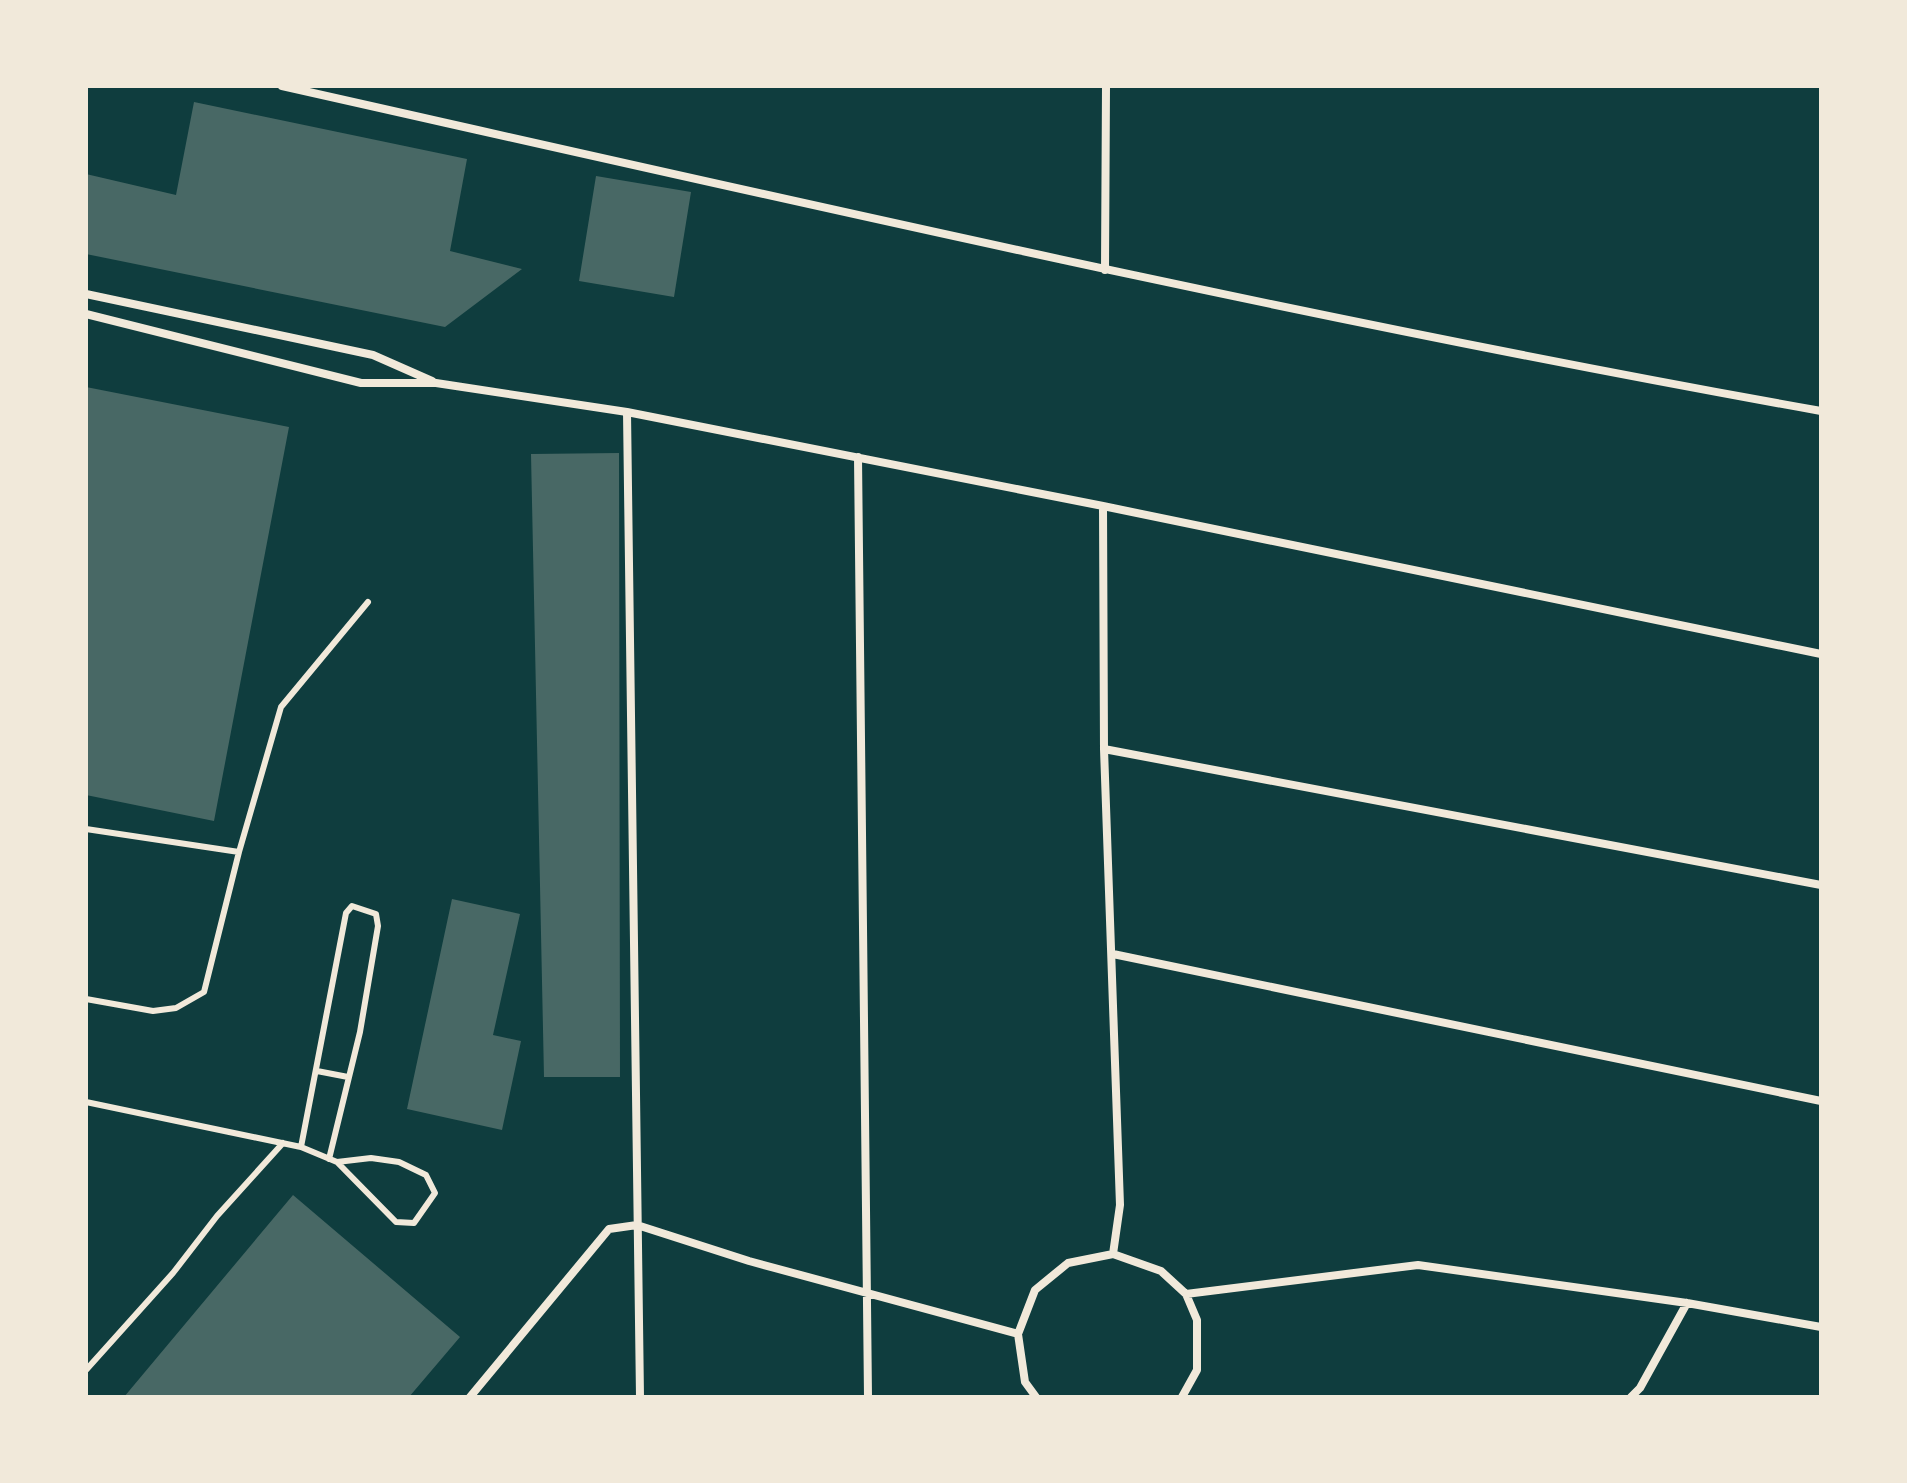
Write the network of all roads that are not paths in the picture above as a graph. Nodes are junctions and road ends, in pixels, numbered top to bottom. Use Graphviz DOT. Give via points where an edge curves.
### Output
graph roads {
  1 [pos="282,86"];
  2 [pos="1106,86"];
  3 [pos="1105,270"];
  4 [pos="86,294"];
  5 [pos="86,314"];
  6 [pos="436,383"];
  7 [pos="1821,411"];
  8 [pos="627,412"];
  9 [pos="858,457"];
  10 [pos="1103,506"];
  11 [pos="368,602"];
  12 [pos="1821,654"];
  13 [pos="1104,749"];
  14 [pos="86,829"];
  15 [pos="239,852"];
  16 [pos="1821,885"];
  17 [pos="1113,954"];
  18 [pos="86,999"];
  19 [pos="317,1071"];
  20 [pos="348,1077"];
  21 [pos="1821,1101"];
  22 [pos="86,1102"];
  23 [pos="283,1143"];
  24 [pos="301,1147"];
  25 [pos="329,1159"];
  26 [pos="337,1162"];
  27 [pos="637,1225"];
  28 [pos="1113,1254"];
  29 [pos="866,1291"];
  30 [pos="1186,1294"];
  31 [pos="1687,1303"];
  32 [pos="1821,1327"];
  33 [pos="1018,1334"];
  34 [pos="86,1370"];
  35 [pos="470,1397"];
  36 [pos="640,1397"];
  37 [pos="868,1397"];
  38 [pos="1036,1397"];
  39 [pos="1182,1397"];
  40 [pos="1631,1397"];
  1 -- 3 [label="street"];
  2 -- 3 [label="street"];
  3 -- 7 [label="street"];
  4 -- 6 [label="street" via="373,355"];
  5 -- 6 [label="street" via="361,383"];
  6 -- 8 [label="street"];
  8 -- 9 [label="street"];
  8 -- 27 [label="street"];
  9 -- 10 [label="street"];
  9 -- 29 [label="street"];
  10 -- 12 [label="street"];
  10 -- 13 [label="street"];
  11 -- 15 [label="lane" via="281,707"];
  13 -- 16 [label="street"];
  13 -- 17 [label="street"];
  14 -- 15 [label="lane"];
  15 -- 18 [label="lane" via="204,992 176,1008 153,1011"];
  17 -- 21 [label="street"];
  17 -- 28 [label="street" via="1120,1205"];
  19 -- 20 [label="lane"];
  19 -- 20 [label="lane" via="346,913 352,906 376,914 378,926"];
  19 -- 24 [label="lane"];
  20 -- 25 [label="lane"];
  22 -- 23 [label="lane"];
  23 -- 24 [label="lane"];
  23 -- 34 [label="lane"];
  24 -- 25 [label="lane"];
  25 -- 26 [label="lane"];
  26 -- 26 [label="lane" via="396,1222 414,1223 435,1193 426,1175 399,1162"];
  27 -- 29 [label="street"];
  27 -- 35 [label="street" via="609,1229"];
  27 -- 36 [label="street"];
  28 -- 30 [label="street" via="1161,1271"];
  28 -- 33 [label="street" via="1068,1263 1035,1290"];
  29 -- 33 [label="street"];
  29 -- 37 [label="street"];
  30 -- 31 [label="street" via="1418,1265"];
  30 -- 39 [label="street" via="1197,1320 1197,1370"];
  31 -- 32 [label="street"];
  31 -- 40 [label="street"];
  33 -- 38 [label="street" via="1025,1382"];
}
